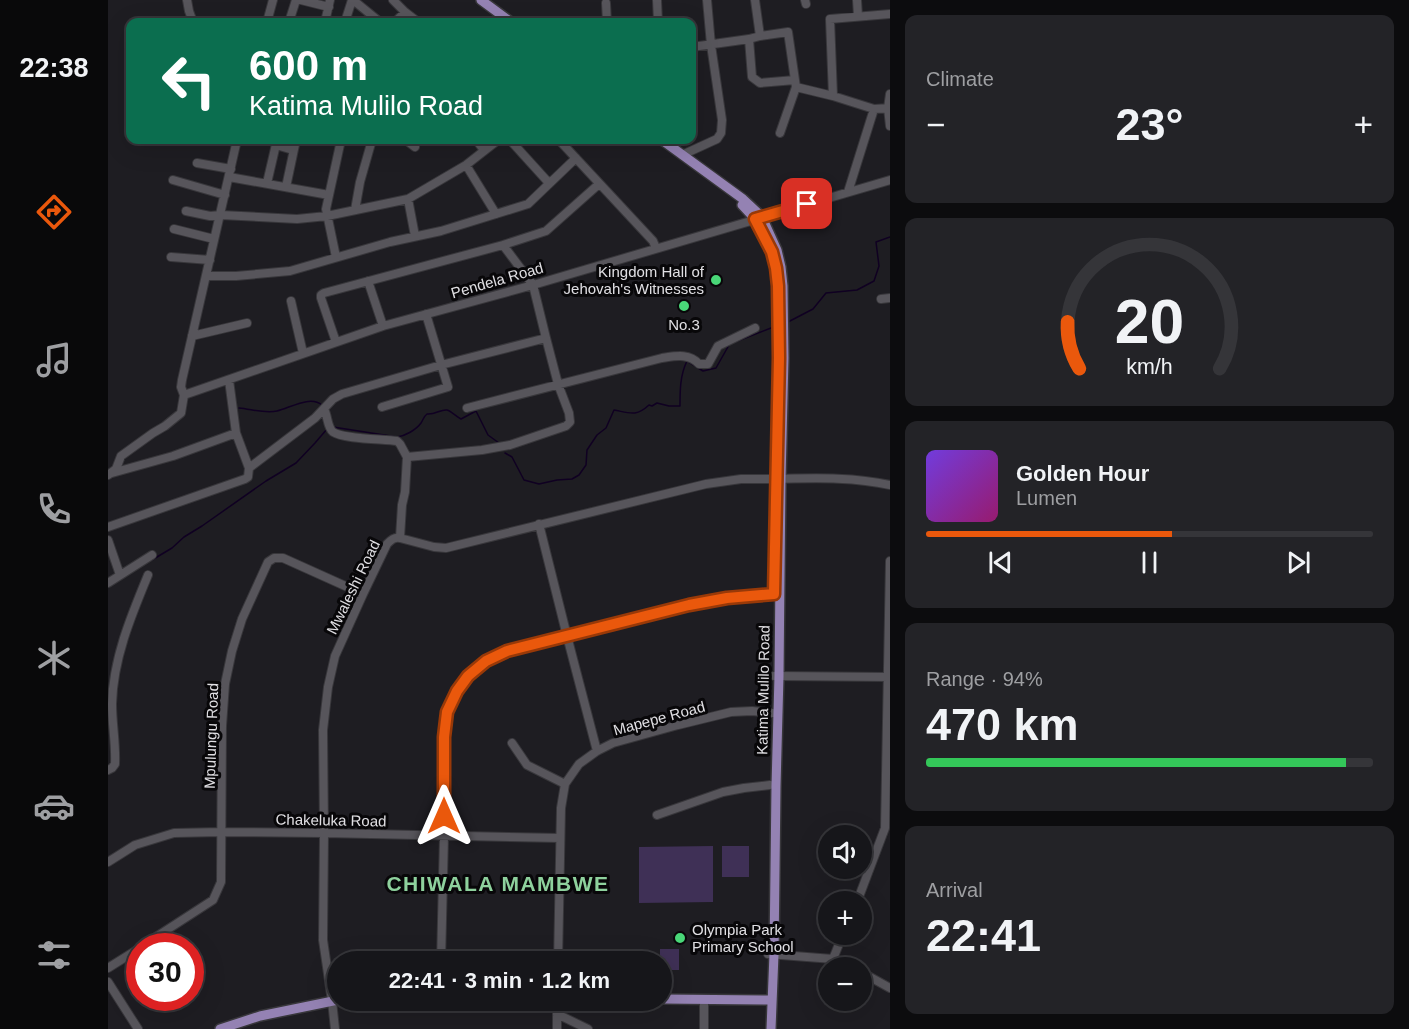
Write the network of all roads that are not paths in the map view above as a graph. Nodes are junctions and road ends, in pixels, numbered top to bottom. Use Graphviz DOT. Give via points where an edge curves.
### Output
graph roads {
  1 [pos="187,0"];
  2 [pos="273,0"];
  3 [pos="296,0"];
  4 [pos="301,0"];
  5 [pos="353,0"];
  6 [pos="393,0"];
  7 [pos="481,0"];
  8 [pos="657,0"];
  9 [pos="707,0"];
  10 [pos="755,0"];
  11 [pos="857,0"];
  12 [pos="606,3"];
  13 [pos="329,4"];
  14 [pos="405,12"];
  15 [pos="890,14"];
  16 [pos="858,16"];
  17 [pos="192,18"];
  18 [pos="268,18"];
  19 [pos="290,18"];
  20 [pos="346,18"];
  21 [pos="375,18"];
  22 [pos="399,18"];
  23 [pos="413,18"];
  24 [pos="506,18"];
  25 [pos="607,18"];
  26 [pos="658,18"];
  27 [pos="760,36"];
  28 [pos="749,39"];
  29 [pos="711,45"];
  30 [pos="696,47"];
  31 [pos="796,83"];
  32 [pos="890,94"];
  33 [pos="833,96"];
  34 [pos="889,108"];
  35 [pos="874,110"];
  36 [pos="890,126"];
  37 [pos="780,133"];
  38 [pos="236,144"];
  39 [pos="277,144"];
  40 [pos="281,144"];
  41 [pos="295,144"];
  42 [pos="340,144"];
  43 [pos="371,144"];
  44 [pos="411,144"];
  45 [pos="479,144"];
  46 [pos="492,144"];
  47 [pos="514,144"];
  48 [pos="563,144"];
  49 [pos="667,144"];
  50 [pos="415,147"];
  51 [pos="293,150"];
  52 [pos="484,150"];
  53 [pos="682,155"];
  54 [pos="576,158"];
  55 [pos="197,163"];
  56 [pos="466,165"];
  57 [pos="230,173"];
  58 [pos="172,180"];
  59 [pos="890,180"];
  60 [pos="267,183"];
  61 [pos="549,183"];
  62 [pos="599,184"];
  63 [pos="286,187"];
  64 [pos="848,192"];
  65 [pos="225,195"];
  66 [pos="329,195"];
  67 [pos="408,199"];
  68 [pos="355,210"];
  69 [pos="186,211"];
  70 [pos="221,214"];
  71 [pos="496,214"];
  72 [pos="327,216"];
  73 [pos="758,218"];
  74 [pos="174,229"];
  75 [pos="415,236"];
  76 [pos="214,239"];
  77 [pos="503,245"];
  78 [pos="656,248"];
  79 [pos="171,257"];
  80 [pos="336,257"];
  81 [pos="210,260"];
  82 [pos="206,276"];
  83 [pos="368,281"];
  84 [pos="533,285"];
  85 [pos="291,301"];
  86 [pos="426,314"];
  87 [pos="247,323"];
  88 [pos="383,326"];
  89 [pos="755,328"];
  90 [pos="192,336"];
  91 [pos="546,338"];
  92 [pos="336,342"];
  93 [pos="303,353"];
  94 [pos="441,365"];
  95 [pos="229,380"];
  96 [pos="558,384"];
  97 [pos="184,395"];
  98 [pos="382,407"];
  99 [pos="467,408"];
  100 [pos="324,409"];
  101 [pos="236,433"];
  102 [pos="406,457"];
  103 [pos="249,468"];
  104 [pos="109,474"];
  105 [pos="778,479"];
  106 [pos="890,485"];
  107 [pos="539,524"];
  108 [pos="108,527"];
  109 [pos="400,538"];
  110 [pos="108,540"];
  111 [pos="152,555"];
  112 [pos="890,561"];
  113 [pos="120,575"];
  114 [pos="148,575"];
  115 [pos="108,583"];
  116 [pos="363,594"];
  117 [pos="777,594"];
  118 [pos="567,636"];
  119 [pos="777,676"];
  120 [pos="889,677"];
  121 [pos="772,713"];
  122 [pos="512,743"];
  123 [pos="597,751"];
  124 [pos="108,770"];
  125 [pos="566,784"];
  126 [pos="770,785"];
  127 [pos="657,815"];
  128 [pos="887,828"];
  129 [pos="221,832"];
  130 [pos="324,833"];
  131 [pos="444,836"];
  132 [pos="560,838"];
  133 [pos="108,862"];
  134 [pos="861,891"];
  135 [pos="162,933"];
  136 [pos="441,951"];
  137 [pos="558,951"];
  138 [pos="771,954"];
  139 [pos="126,957"];
  140 [pos="818,958"];
  141 [pos="327,960"];
  142 [pos="108,968"];
  143 [pos="872,978"];
  144 [pos="108,982"];
  145 [pos="890,988"];
  146 [pos="672,999"];
  147 [pos="704,1000"];
  148 [pos="769,1000"];
  149 [pos="327,1003"];
  150 [pos="335,1011"];
  151 [pos="557,1014"];
  152 [pos="138,1029"];
  153 [pos="220,1029"];
  154 [pos="335,1029"];
  155 [pos="557,1029"];
  156 [pos="588,1029"];
  157 [pos="704,1029"];
  158 [pos="766,1029"];
  159 [pos="771,1029"];
  1 -- 17 [label="street"];
  2 -- 18 [label="street"];
  3 -- 19 [label="street"];
  4 -- 13 [label="street"];
  5 -- 20 [label="street"];
  5 -- 21 [label="street"];
  6 -- 14 [label="street"];
  7 -- 24 [label="main road"];
  8 -- 26 [label="street"];
  9 -- 29 [label="street"];
  10 -- 27 [label="street"];
  11 -- 16 [label="street"];
  12 -- 25 [label="street"];
  14 -- 22 [label="street"];
  14 -- 23 [label="street"];
  15 -- 16 [label="street"];
  16 -- 33 [label="street" via="830,19"];
  27 -- 28 [label="street"];
  27 -- 31 [label="street" via="788,32"];
  28 -- 29 [label="street"];
  28 -- 31 [label="street" via="752,77 760,83"];
  29 -- 30 [label="street"];
  29 -- 53 [label="street" via="721,133 717,139"];
  31 -- 33 [label="street"];
  31 -- 37 [label="street"];
  32 -- 34 [label="street"];
  33 -- 35 [label="street"];
  34 -- 35 [label="street"];
  34 -- 36 [label="street"];
  35 -- 64 [label="street"];
  38 -- 57 [label="street"];
  39 -- 60 [label="street"];
  40 -- 51 [label="street"];
  41 -- 51 [label="street"];
  42 -- 66 [label="street"];
  43 -- 68 [label="street"];
  44 -- 50 [label="street"];
  45 -- 52 [label="street"];
  46 -- 52 [label="street"];
  47 -- 61 [label="street"];
  48 -- 54 [label="street"];
  49 -- 53 [label="main road, Katima Mulilo Road"];
  51 -- 63 [label="street"];
  52 -- 56 [label="street"];
  53 -- 73 [label="main road, Katima Mulilo Road" via="743,199"];
  54 -- 61 [label="street"];
  54 -- 62 [label="street"];
  55 -- 57 [label="street"];
  56 -- 67 [label="street"];
  56 -- 71 [label="street"];
  57 -- 60 [label="street"];
  57 -- 65 [label="street"];
  58 -- 65 [label="street"];
  59 -- 64 [label="street, Pendela Road"];
  60 -- 63 [label="street"];
  61 -- 71 [label="street" via="528,204"];
  62 -- 77 [label="street" via="546,231"];
  62 -- 78 [label="street"];
  63 -- 66 [label="street"];
  64 -- 73 [label="street, Pendela Road"];
  65 -- 70 [label="street"];
  66 -- 72 [label="street"];
  67 -- 68 [label="street"];
  67 -- 75 [label="street"];
  68 -- 72 [label="street"];
  69 -- 70 [label="street"];
  70 -- 72 [label="street" via="297,219"];
  70 -- 76 [label="street"];
  71 -- 75 [label="street"];
  72 -- 80 [label="street"];
  73 -- 78 [label="street, Pendela Road"];
  73 -- 105 [label="main road, Katima Mulilo Road" via="777,250 783,286"];
  74 -- 76 [label="street"];
  75 -- 80 [label="street"];
  76 -- 81 [label="street"];
  77 -- 83 [label="street"];
  77 -- 84 [label="street"];
  78 -- 84 [label="street, Pendela Road"];
  79 -- 81 [label="street"];
  80 -- 82 [label="street" via="290,271"];
  81 -- 82 [label="street"];
  82 -- 90 [label="street"];
  83 -- 88 [label="street"];
  83 -- 92 [label="street" via="321,296"];
  84 -- 86 [label="street, Pendela Road"];
  84 -- 91 [label="street"];
  85 -- 93 [label="street"];
  86 -- 88 [label="street, Pendela Road"];
  86 -- 94 [label="street"];
  87 -- 90 [label="street"];
  88 -- 92 [label="street, Pendela Road"];
  89 -- 96 [label="street" via="718,346 708,364 681,355"];
  90 -- 97 [label="street" via="181,387"];
  91 -- 94 [label="street"];
  91 -- 96 [label="street"];
  92 -- 93 [label="street, Pendela Road"];
  93 -- 95 [label="street, Pendela Road"];
  94 -- 98 [label="street" via="448,387"];
  94 -- 100 [label="street" via="342,394"];
  95 -- 97 [label="street, Pendela Road"];
  95 -- 101 [label="street"];
  96 -- 99 [label="street"];
  96 -- 102 [label="street" via="569,413 570,423 566,426 510,445"];
  97 -- 104 [label="street" via="181,413 121,456 116,469"];
  100 -- 102 [label="street" via="333,432 397,441"];
  100 -- 103 [label="street"];
  101 -- 103 [label="street"];
  101 -- 104 [label="street"];
  102 -- 109 [label="street"];
  103 -- 108 [label="street" via="245,479"];
  105 -- 106 [label="street, Mwaleshi Road" via="852,479"];
  105 -- 107 [label="street, Mwaleshi Road" via="706,484"];
  105 -- 117 [label="main road, Katima Mulilo Road"];
  107 -- 109 [label="street, Mwaleshi Road" via="446,548"];
  107 -- 118 [label="street"];
  109 -- 116 [label="street, Mwaleshi Road" via="395,537 387,544"];
  110 -- 113 [label="street"];
  111 -- 113 [label="street"];
  112 -- 120 [label="street"];
  113 -- 115 [label="street"];
  114 -- 124 [label="street" via="115,673 112,704 116,764"];
  116 -- 129 [label="street, Mpulungu Road" via="283,558 268,562 242,618 225,684"];
  116 -- 130 [label="street, Mwaleshi Road" via="335,656 328,687 323,730"];
  117 -- 118 [label="street" via="689,605"];
  117 -- 119 [label="main road, Katima Mulilo Road"];
  118 -- 123 [label="street"];
  118 -- 131 [label="street" via="507,651 486,661 457,691 447,712 444,737"];
  119 -- 120 [label="street"];
  119 -- 121 [label="main road, Katima Mulilo Road"];
  119 -- 138 [label="main road, Katima Mulilo Road"];
  120 -- 128 [label="street"];
  121 -- 123 [label="street, Mapepe Road" via="731,712 613,743"];
  121 -- 126 [label="main road, Katima Mulilo Road"];
  122 -- 125 [label="street" via="527,765"];
  123 -- 125 [label="street, Mapepe Road" via="579,764"];
  125 -- 132 [label="street, Mapepe Road"];
  126 -- 127 [label="street" via="723,792"];
  126 -- 138 [label="main road, Katima Mulilo Road"];
  128 -- 134 [label="street"];
  129 -- 130 [label="street, Chakeluka Road"];
  129 -- 133 [label="street, Chakeluka Road" via="174,833 135,845"];
  129 -- 135 [label="street, Mpulungu Road" via="219,891 213,900"];
  130 -- 131 [label="street, Chakeluka Road"];
  130 -- 141 [label="street, Mwaleshi Road" via="323,940"];
  131 -- 132 [label="street, Chakeluka Road"];
  131 -- 136 [label="street"];
  132 -- 137 [label="street, Mapepe Road"];
  138 -- 140 [label="street"];
  138 -- 148 [label="main road, Katima Mulilo Road"];
  139 -- 142 [label="street, Mpulungu Road"];
  143 -- 145 [label="street"];
  144 -- 152 [label="street"];
  146 -- 147 [label="main road"];
  147 -- 148 [label="main road"];
  147 -- 157 [label="street"];
  148 -- 158 [label="main road, Katima Mulilo Road"];
  148 -- 159 [label="main road, Katima Mulilo Road"];
  149 -- 153 [label="main road" via="260,1016"];
  150 -- 154 [label="street, Mwaleshi Road"];
  151 -- 155 [label="street"];
  151 -- 156 [label="street"];
}
